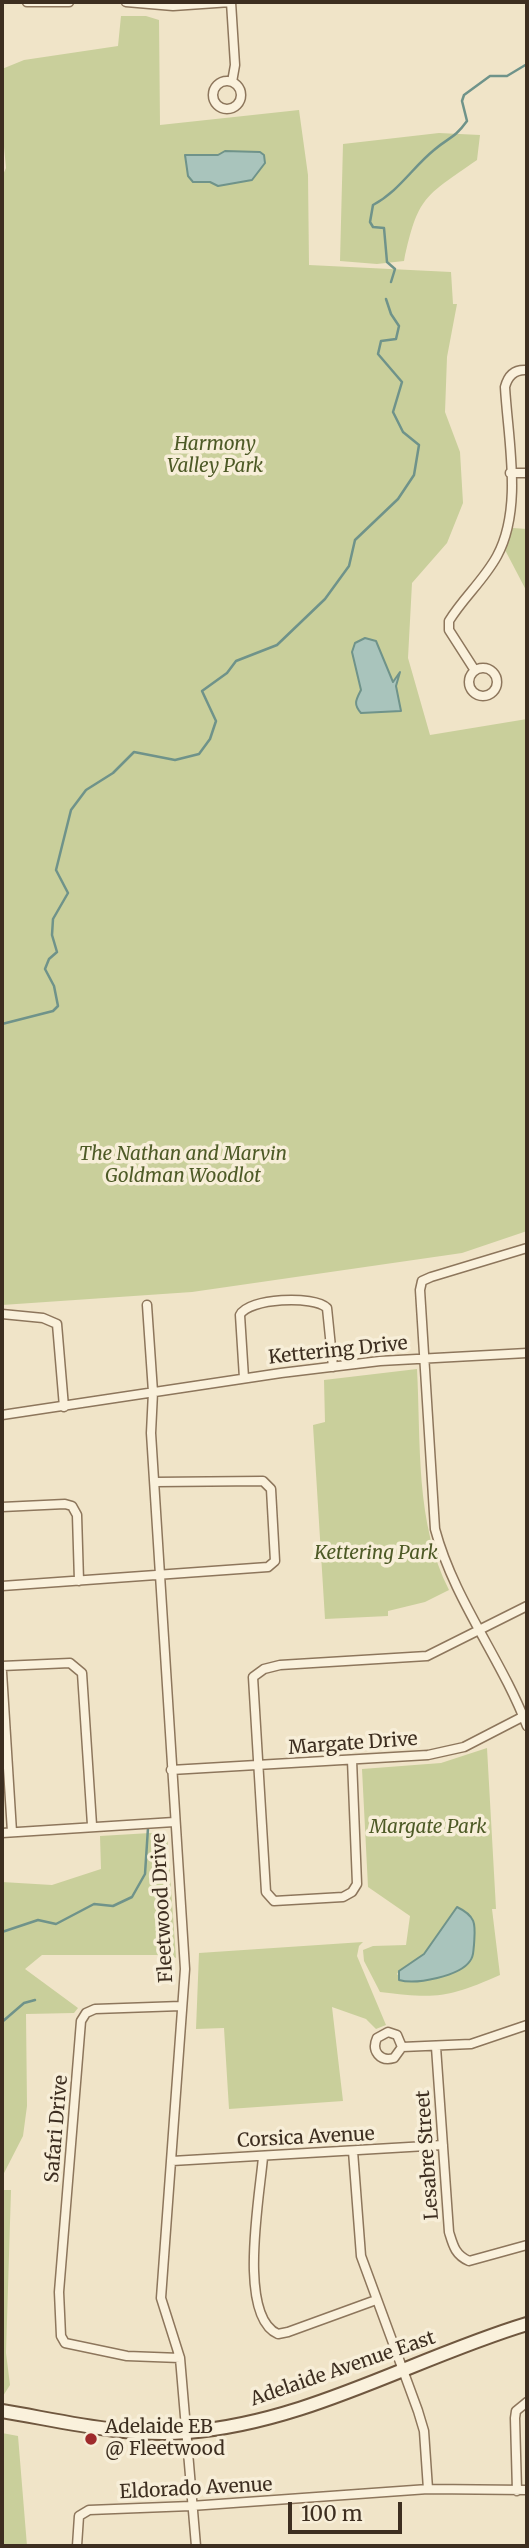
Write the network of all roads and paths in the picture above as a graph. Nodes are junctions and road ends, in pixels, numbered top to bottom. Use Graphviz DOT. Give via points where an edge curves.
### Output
graph roads {
  1 [pos="27,2"];
  2 [pos="69,2"];
  3 [pos="126,2"];
  4 [pos="231,2"];
  5 [pos="232,82"];
  6 [pos="527,370"];
  7 [pos="510,473"];
  8 [pos="527,473"];
  9 [pos="474,668"];
  10 [pos="527,1248"];
  11 [pos="147,1306"];
  12 [pos="2,1314"];
  13 [pos="527,1353"];
  14 [pos="425,1358"];
  15 [pos="333,1367"];
  16 [pos="244,1378"];
  17 [pos="153,1392"];
  18 [pos="64,1407"];
  19 [pos="2,1415"];
  20 [pos="155,1482"];
  21 [pos="2,1507"];
  22 [pos="159,1576"];
  23 [pos="79,1581"];
  24 [pos="2,1586"];
  25 [pos="527,1606"];
  26 [pos="481,1630"];
  27 [pos="2,1666"];
  28 [pos="2,1672"];
  29 [pos="525,1715"];
  30 [pos="527,1726"];
  31 [pos="352,1760"];
  32 [pos="256,1766"];
  33 [pos="171,1770"];
  34 [pos="174,1822"];
  35 [pos="92,1825"];
  36 [pos="12,1832"];
  37 [pos="2,1833"];
  38 [pos="181,2006"];
  39 [pos="527,2025"];
  40 [pos="402,2047"];
  41 [pos="436,2047"];
  42 [pos="443,2145"];
  43 [pos="353,2151"];
  44 [pos="263,2157"];
  45 [pos="172,2161"];
  46 [pos="527,2245"];
  47 [pos="376,2300"];
  48 [pos="527,2324"];
  49 [pos="180,2358"];
  50 [pos="403,2370"];
  51 [pos="527,2402"];
  52 [pos="2,2412"];
  53 [pos="187,2432"];
  54 [pos="428,2489"];
  55 [pos="527,2490"];
  56 [pos="517,2491"];
  57 [pos="191,2506"];
  58 [pos="77,2546"];
  59 [pos="196,2546"];
  1 -- 2 [label="street"];
  3 -- 4 [label="street" via="173,6"];
  4 -- 5 [label="street"];
  6 -- 7 [label="street" via="514,372 505,387"];
  7 -- 8 [label="street"];
  7 -- 9 [label="street" via="510,516 504,543 449,621 449,630"];
  10 -- 14 [label="street" via="422,1281"];
  11 -- 17 [label="street, Fleetwood Drive"];
  12 -- 18 [label="street" via="57,1324"];
  13 -- 14 [label="street, Kettering Drive"];
  14 -- 15 [label="street, Kettering Drive"];
  14 -- 26 [label="street" via="435,1530 445,1565"];
  15 -- 16 [label="street, Kettering Drive"];
  15 -- 16 [label="street" via="327,1308 322,1304 308,1299 252,1304 240,1315"];
  16 -- 17 [label="street, Kettering Drive"];
  17 -- 18 [label="street, Kettering Drive"];
  17 -- 20 [label="street, Fleetwood Drive"];
  18 -- 19 [label="street, Kettering Drive"];
  20 -- 22 [label="street, Fleetwood Drive"];
  20 -- 22 [label="street" via="263,1481 271,1489 275,1561 254,1569"];
  21 -- 23 [label="street" via="72,1506 77,1515"];
  22 -- 23 [label="street"];
  22 -- 33 [label="street, Fleetwood Drive"];
  23 -- 24 [label="street"];
  25 -- 26 [label="street"];
  26 -- 29 [label="street"];
  26 -- 32 [label="street" via="427,1656 264,1669 253,1677"];
  27 -- 35 [label="street" via="70,1663 82,1673"];
  28 -- 36 [label="street"];
  29 -- 30 [label="street"];
  29 -- 31 [label="street, Margate Drive" via="447,1752"];
  31 -- 32 [label="street, Margate Drive"];
  31 -- 32 [label="street" via="357,1884 343,1897 301,1901 274,1901 266,1892"];
  32 -- 33 [label="street, Margate Drive"];
  33 -- 34 [label="street, Fleetwood Drive"];
  34 -- 35 [label="street"];
  34 -- 38 [label="street, Fleetwood Drive" via="185,1969"];
  35 -- 36 [label="street"];
  36 -- 37 [label="street"];
  38 -- 45 [label="street, Fleetwood Drive"];
  38 -- 49 [label="street, Safari Drive" via="95,2009 81,2021 59,2292 65,2343 127,2356"];
  39 -- 41 [label="street" via="471,2044"];
  40 -- 41 [label="street"];
  41 -- 42 [label="street, Lesabre Street"];
  42 -- 43 [label="street, Corsica Avenue"];
  42 -- 46 [label="street, Lesabre Street" via="449,2232 462,2258 476,2260"];
  43 -- 44 [label="street, Corsica Avenue"];
  43 -- 47 [label="street" via="358,2243"];
  44 -- 45 [label="street, Corsica Avenue"];
  44 -- 47 [label="street" via="254,2288 259,2312 270,2330 288,2332"];
  45 -- 49 [label="street, Fleetwood Drive" via="161,2298"];
  47 -- 50 [label="street"];
  48 -- 50 [label="main road, Adelaide Avenue East"];
  49 -- 53 [label="street, Fleetwood Drive"];
  50 -- 53 [label="main road, Adelaide Avenue East" via="274,2417"];
  50 -- 54 [label="street" via="424,2431"];
  51 -- 56 [label="street" via="515,2417"];
  52 -- 53 [label="main road, Adelaide Avenue East" via="137,2432"];
  53 -- 57 [label="street, Fleetwood Drive"];
  54 -- 56 [label="street, Eldorado Avenue"];
  54 -- 57 [label="street, Eldorado Avenue"];
  55 -- 56 [label="street, Eldorado Avenue"];
  57 -- 58 [label="street, Eldorado Avenue" via="89,2510 79,2516"];
  57 -- 59 [label="street, Fleetwood Drive"];
}
